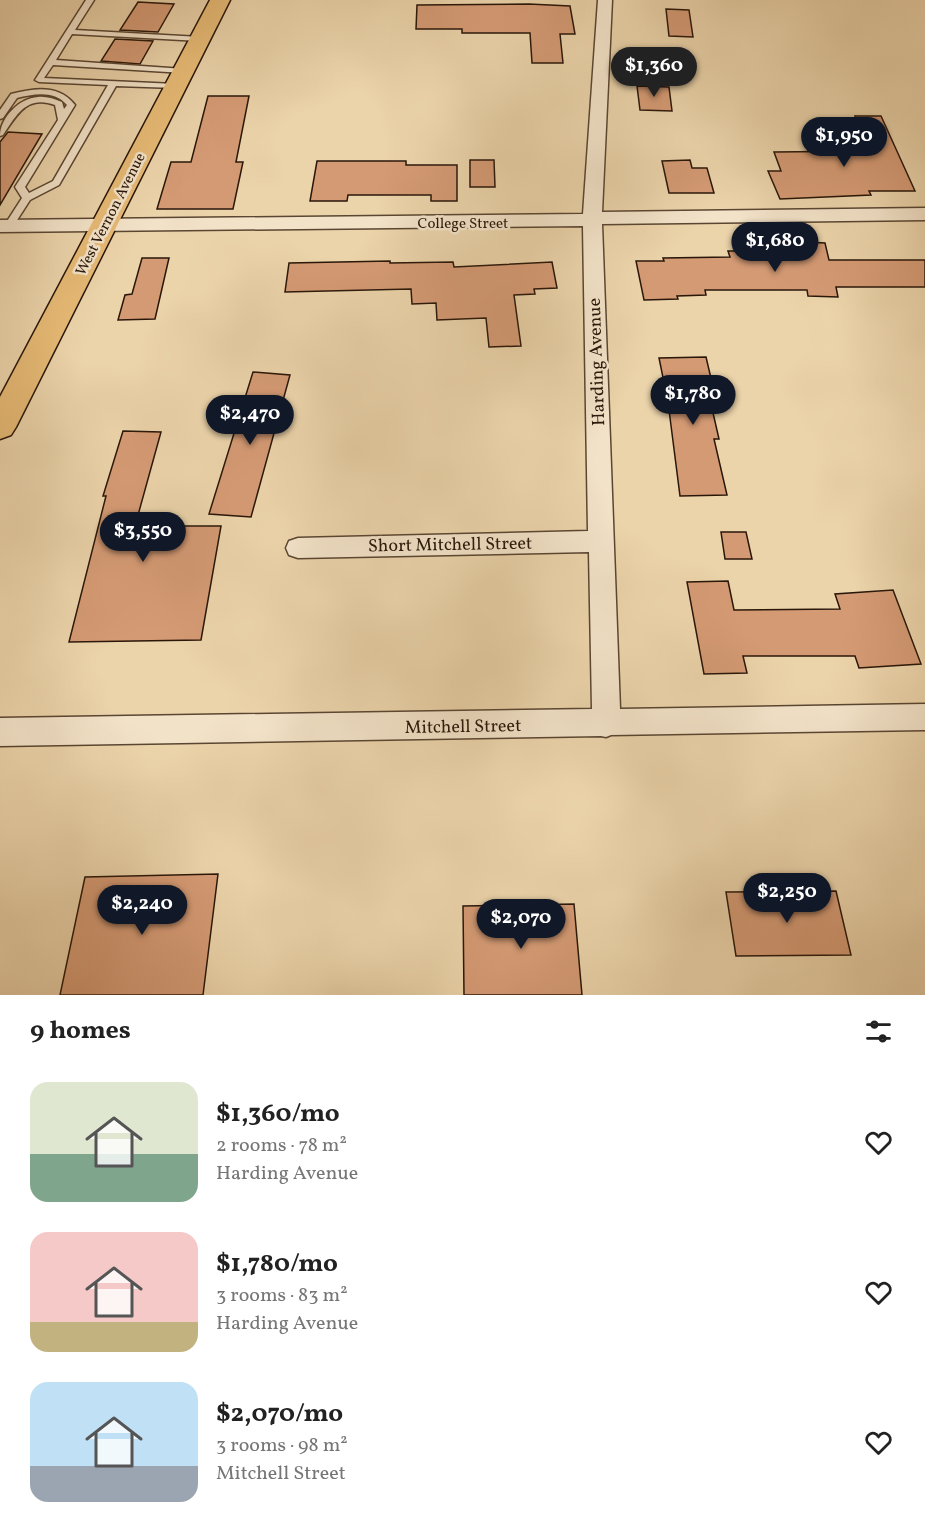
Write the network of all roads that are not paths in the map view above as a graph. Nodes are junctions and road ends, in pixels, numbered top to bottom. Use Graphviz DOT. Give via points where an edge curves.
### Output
graph roads {
  1 [pos="90,0"];
  2 [pos="220,0"];
  3 [pos="605,0"];
  4 [pos="70,32"];
  5 [pos="200,39"];
  6 [pos="51,62"];
  7 [pos="180,78"];
  8 [pos="66,82"];
  9 [pos="113,84"];
  10 [pos="58,94"];
  11 [pos="0,116"];
  12 [pos="62,121"];
  13 [pos="0,133"];
  14 [pos="27,198"];
  15 [pos="925,214"];
  16 [pos="592,219"];
  17 [pos="4,226"];
  18 [pos="104,226"];
  19 [pos="0,427"];
  20 [pos="602,541"];
  21 [pos="298,548"];
  22 [pos="925,717"];
  23 [pos="606,724"];
  24 [pos="0,732"];
  1 -- 4 [label="lane"];
  2 -- 5 [label="main road, West Vernon Avenue"];
  3 -- 16 [label="street, Harding Avenue"];
  4 -- 5 [label="lane"];
  4 -- 6 [label="lane"];
  5 -- 7 [label="main road, West Vernon Avenue"];
  6 -- 7 [label="lane"];
  6 -- 8 [label="lane" via="39,80"];
  7 -- 9 [label="lane"];
  7 -- 18 [label="main road, West Vernon Avenue"];
  8 -- 9 [label="lane"];
  8 -- 10 [label="lane"];
  9 -- 14 [label="lane" via="57,183"];
  10 -- 11 [label="lane" via="30,92 14,96"];
  10 -- 12 [label="lane" via="71,105"];
  12 -- 13 [label="lane" via="59,104 40,99 27,101 18,106"];
  12 -- 14 [label="lane" via="20,187"];
  14 -- 17 [label="lane"];
  15 -- 16 [label="street, College Street"];
  16 -- 18 [label="street, College Street"];
  16 -- 20 [label="street, Harding Avenue"];
  17 -- 18 [label="street, College Street"];
  18 -- 19 [label="main road, West Vernon Avenue"];
  20 -- 21 [label="street, Short Mitchell Street"];
  20 -- 23 [label="street, Harding Avenue"];
  22 -- 23 [label="street, Mitchell Street"];
  23 -- 24 [label="street, Mitchell Street"];
}
